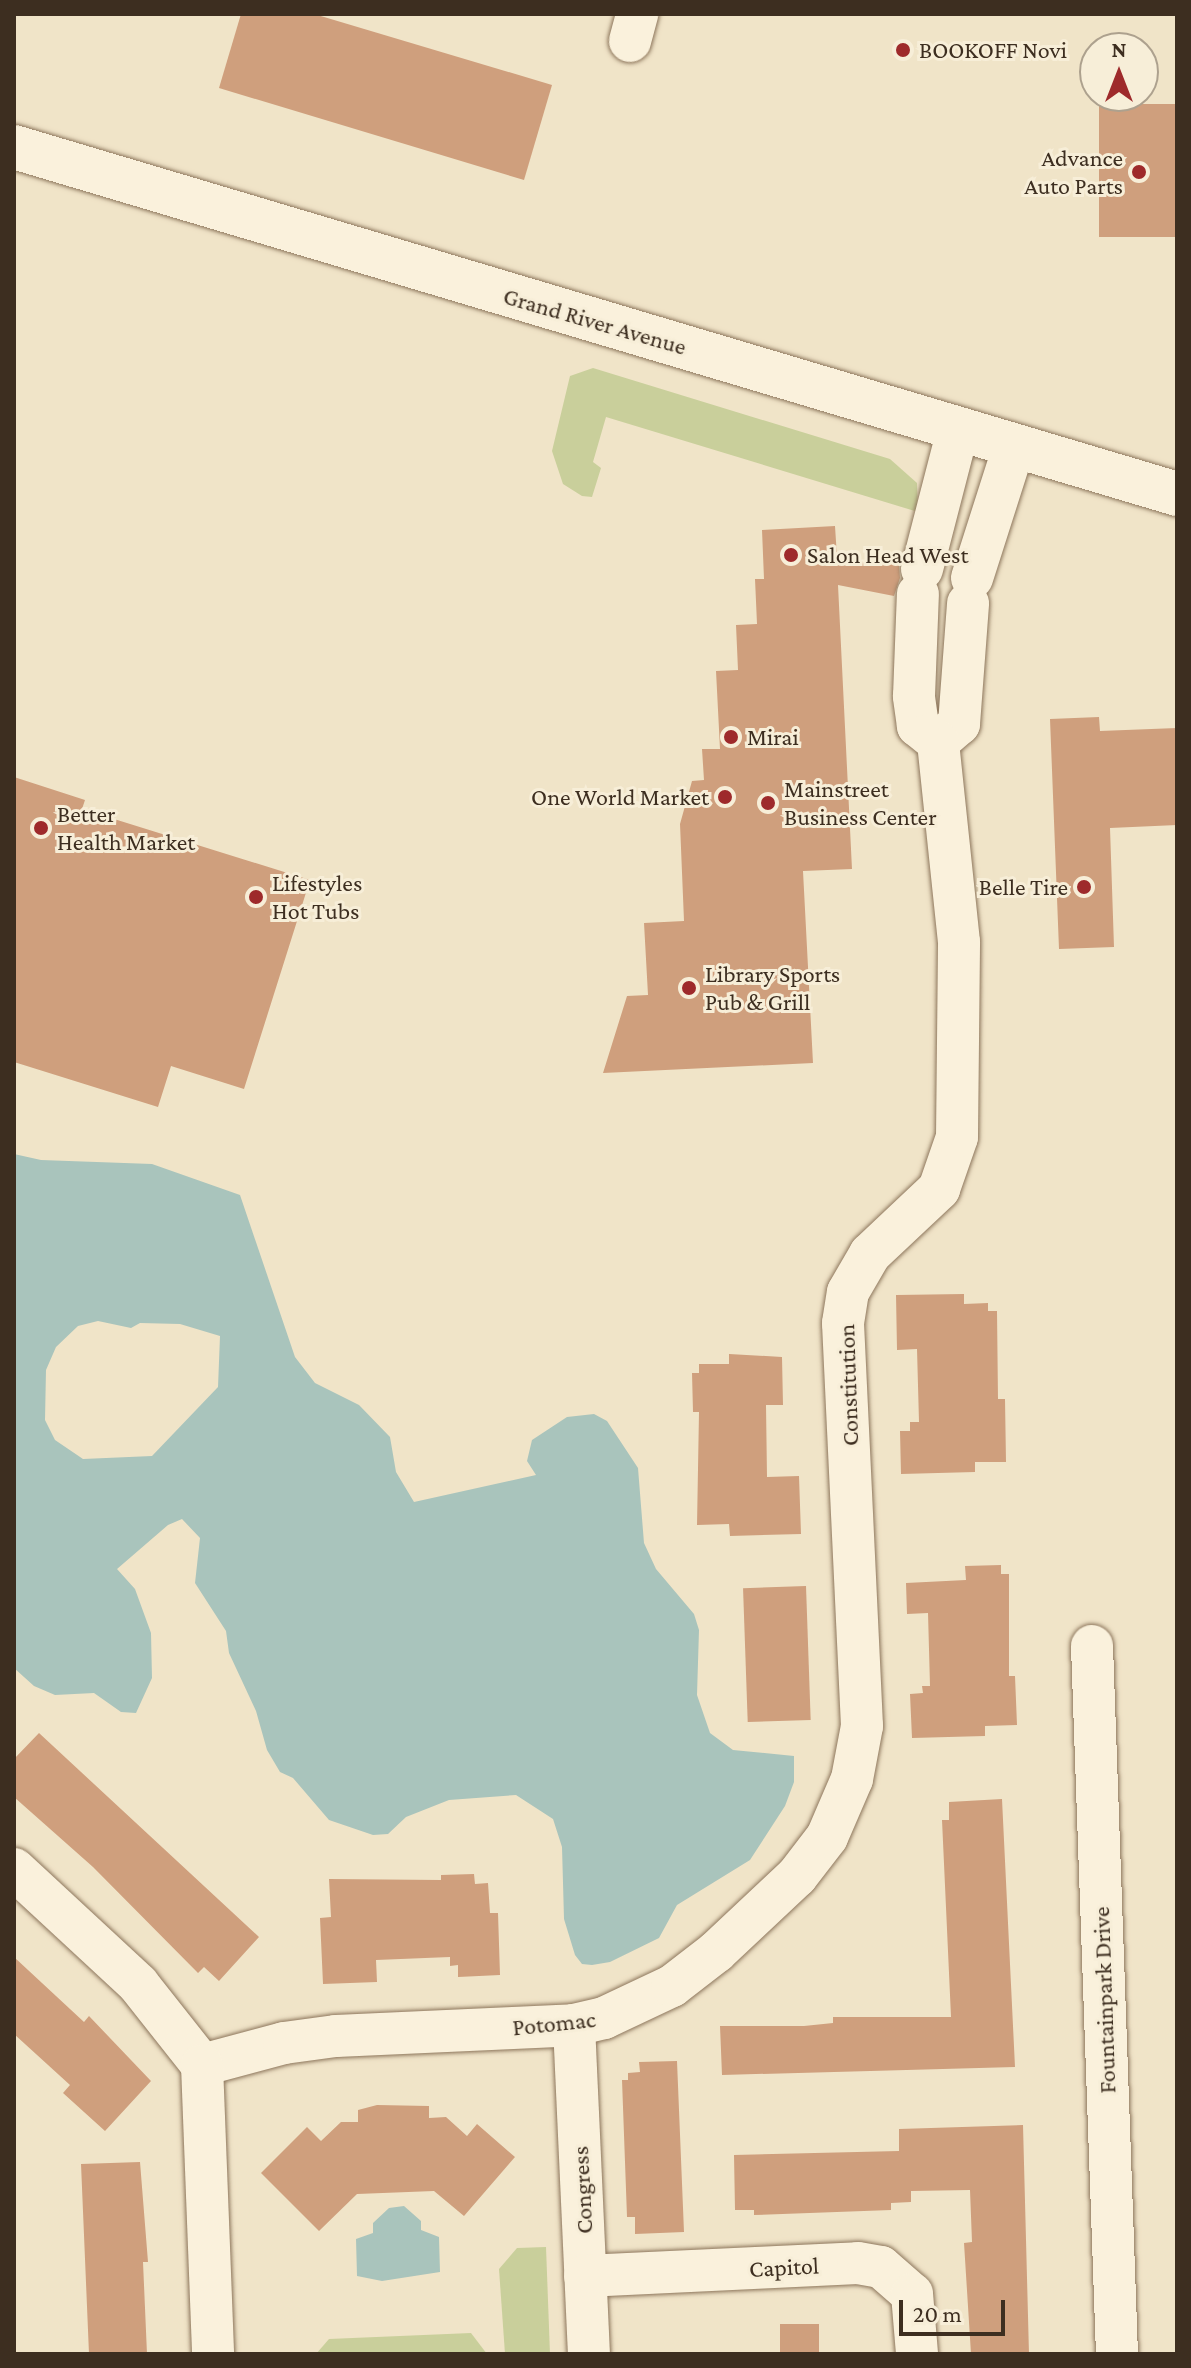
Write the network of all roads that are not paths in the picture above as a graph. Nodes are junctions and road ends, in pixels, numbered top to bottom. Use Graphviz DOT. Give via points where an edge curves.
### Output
graph roads {
  1 [pos="14,147"];
  2 [pos="958,430"];
  3 [pos="1014,446"];
  4 [pos="1177,494"];
  5 [pos="938,742"];
  6 [pos="1092,1646"];
  7 [pos="852,1779"];
  8 [pos="16,1873"];
  9 [pos="574,2025"];
  10 [pos="202,2065"];
  11 [pos="585,2276"];
  12 [pos="213,2354"];
  13 [pos="589,2354"];
  14 [pos="917,2354"];
  15 [pos="1117,2354"];
  1 -- 2 [label="main road, Grand River Avenue"];
  2 -- 3 [label="main road, Grand River Avenue"];
  2 -- 5 [label="street, Constitution" via="920,582 916,711 918,726"];
  3 -- 4 [label="main road, Grand River Avenue"];
  3 -- 5 [label="street" via="970,590 959,724"];
  5 -- 7 [label="street, Constitution" via="959,942 957,1137 939,1189 870,1254 848,1292 843,1323 862,1726"];
  6 -- 15 [label="street, Fountainpark Drive"];
  7 -- 9 [label="street, Potomac" via="827,1837 748,1925 672,1986 634,2007"];
  8 -- 10 [label="street" via="138,1984"];
  9 -- 10 [label="street, Potomac" via="336,2036 284,2043"];
  9 -- 11 [label="street, Congress"];
  10 -- 12 [label="street"];
  11 -- 13 [label="street, Congress"];
  11 -- 14 [label="street, Capitol" via="858,2263 881,2267 912,2294"];
}
